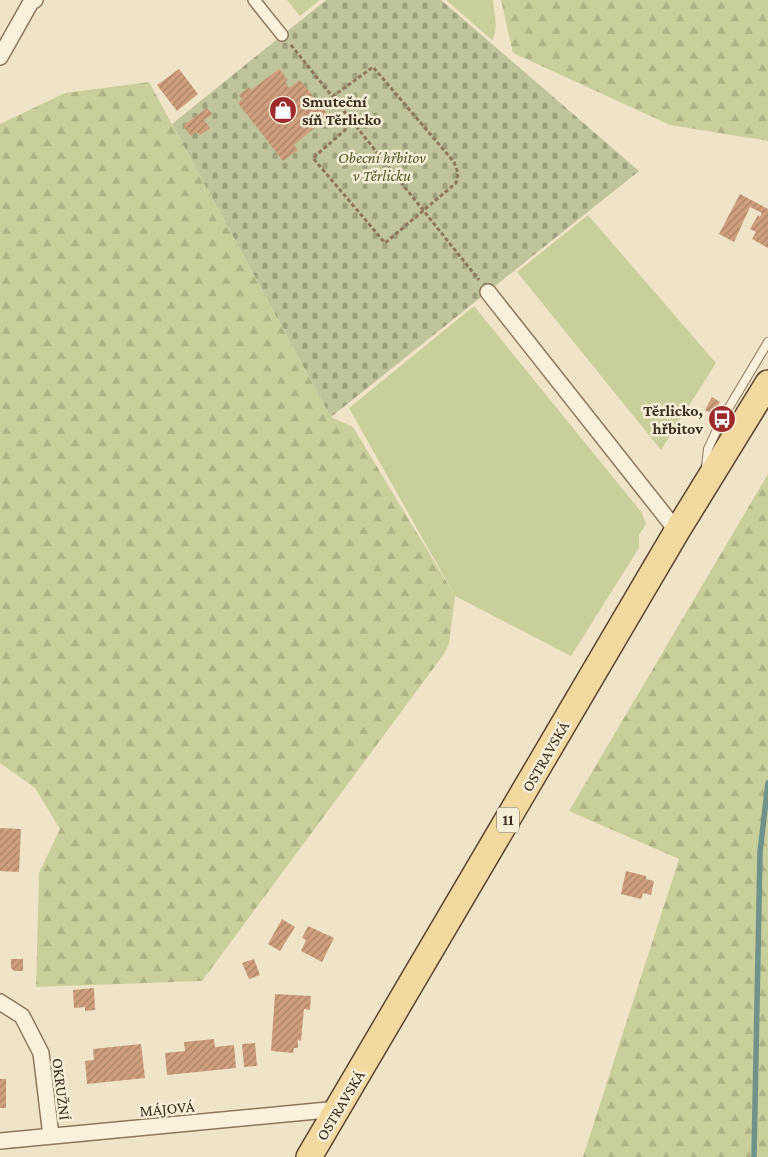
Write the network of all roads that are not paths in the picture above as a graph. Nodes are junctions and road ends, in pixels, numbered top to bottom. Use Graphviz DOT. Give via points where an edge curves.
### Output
graph roads {
  1 [pos="35,0"];
  2 [pos="254,0"];
  3 [pos="282,35"];
  4 [pos="0,57"];
  5 [pos="488,292"];
  6 [pos="768,342"];
  7 [pos="768,383"];
  8 [pos="704,488"];
  9 [pos="677,531"];
  10 [pos="0,1002"];
  11 [pos="338,1109"];
  12 [pos="51,1136"];
  13 [pos="0,1141"];
  14 [pos="309,1157"];
  1 -- 4 [label="street"];
  2 -- 3 [label="street"];
  5 -- 9 [label="street"];
  6 -- 8 [label="lane" via="722,419 708,450"];
  7 -- 8 [label="main road, OSTRAVSKÁ / 11"];
  8 -- 9 [label="main road, OSTRAVSKÁ / 11"];
  9 -- 11 [label="main road, OSTRAVSKÁ / 11"];
  10 -- 12 [label="street, OKRUŽNÍ" via="22,1016 41,1054"];
  11 -- 12 [label="street, MÁJOVÁ"];
  11 -- 14 [label="main road, OSTRAVSKÁ / 11"];
  12 -- 13 [label="street, MÁJOVÁ"];
}
